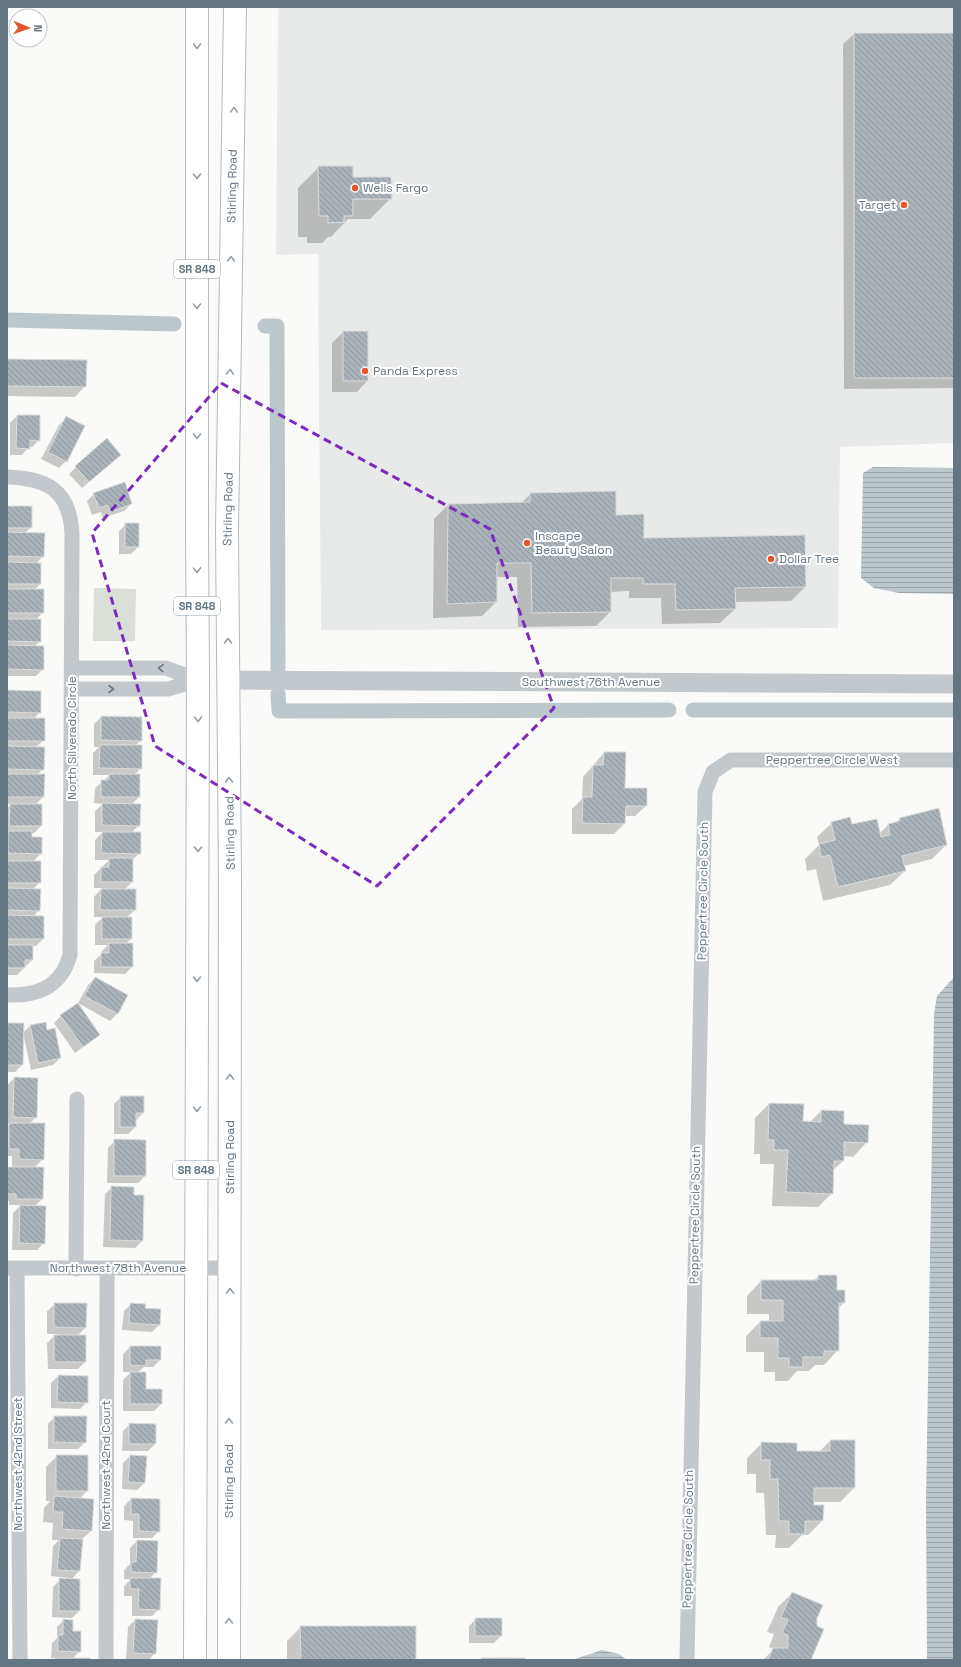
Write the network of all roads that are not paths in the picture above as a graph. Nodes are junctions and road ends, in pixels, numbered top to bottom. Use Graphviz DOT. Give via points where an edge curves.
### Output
graph roads {
  1 [pos="197,7"];
  2 [pos="235,7"];
  3 [pos="197,374"];
  4 [pos="229,410"];
  5 [pos="7,477"];
  6 [pos="73,668"];
  7 [pos="198,680"];
  8 [pos="228,680"];
  9 [pos="954,684"];
  10 [pos="72,688"];
  11 [pos="229,722"];
  12 [pos="954,760"];
  13 [pos="713,772"];
  14 [pos="7,995"];
  15 [pos="77,1099"];
  16 [pos="12,1268"];
  17 [pos="196,1268"];
  18 [pos="230,1268"];
  19 [pos="76,1269"];
  20 [pos="107,1269"];
  21 [pos="20,1660"];
  22 [pos="106,1660"];
  23 [pos="195,1660"];
  24 [pos="229,1660"];
  25 [pos="686,1660"];
  1 -- 3 [label="main road, SR 848, one-way"];
  4 -- 2 [label="main road, Stirling Road / SR 848, one-way"];
  3 -- 4 [label="main road" via="216,389"];
  3 -- 7 [label="main road, SR 848, one-way"];
  8 -- 4 [label="main road, Stirling Road / SR 848, one-way"];
  5 -- 6 [label="street, North Silverado Circle" via="29,478 45,483 58,493 67,506 72,524"];
  7 -- 6 [label="street, one-way" via="166,668"];
  6 -- 10 [label="street, North Silverado Circle"];
  10 -- 7 [label="street, one-way" via="168,689"];
  7 -- 11 [label="main road" via="214,694"];
  7 -- 17 [label="main road, SR 848, one-way"];
  8 -- 9 [label="street, Southwest 76th Avenue"];
  8 -- 11 [label="main road, Stirling Road / SR 848"];
  10 -- 14 [label="street, North Silverado Circle" via="71,944 68,963 55,981 37,993"];
  18 -- 11 [label="main road, Stirling Road / SR 848, one-way"];
  12 -- 13 [label="street, Peppertree Circle West" via="731,760"];
  13 -- 25 [label="street, Peppertree Circle South" via="705,792"];
  15 -- 19 [label="street"];
  16 -- 19 [label="street, Northwest 78th Avenue"];
  16 -- 21 [label="street, Northwest 42nd Street"];
  17 -- 18 [label="street, Northwest 78th Avenue"];
  17 -- 20 [label="street, Northwest 78th Avenue"];
  17 -- 23 [label="main road, SR 848"];
  24 -- 18 [label="main road, Stirling Road / SR 848, one-way"];
  19 -- 20 [label="street, Northwest 78th Avenue"];
  20 -- 22 [label="street, Northwest 42nd Court"];
}
